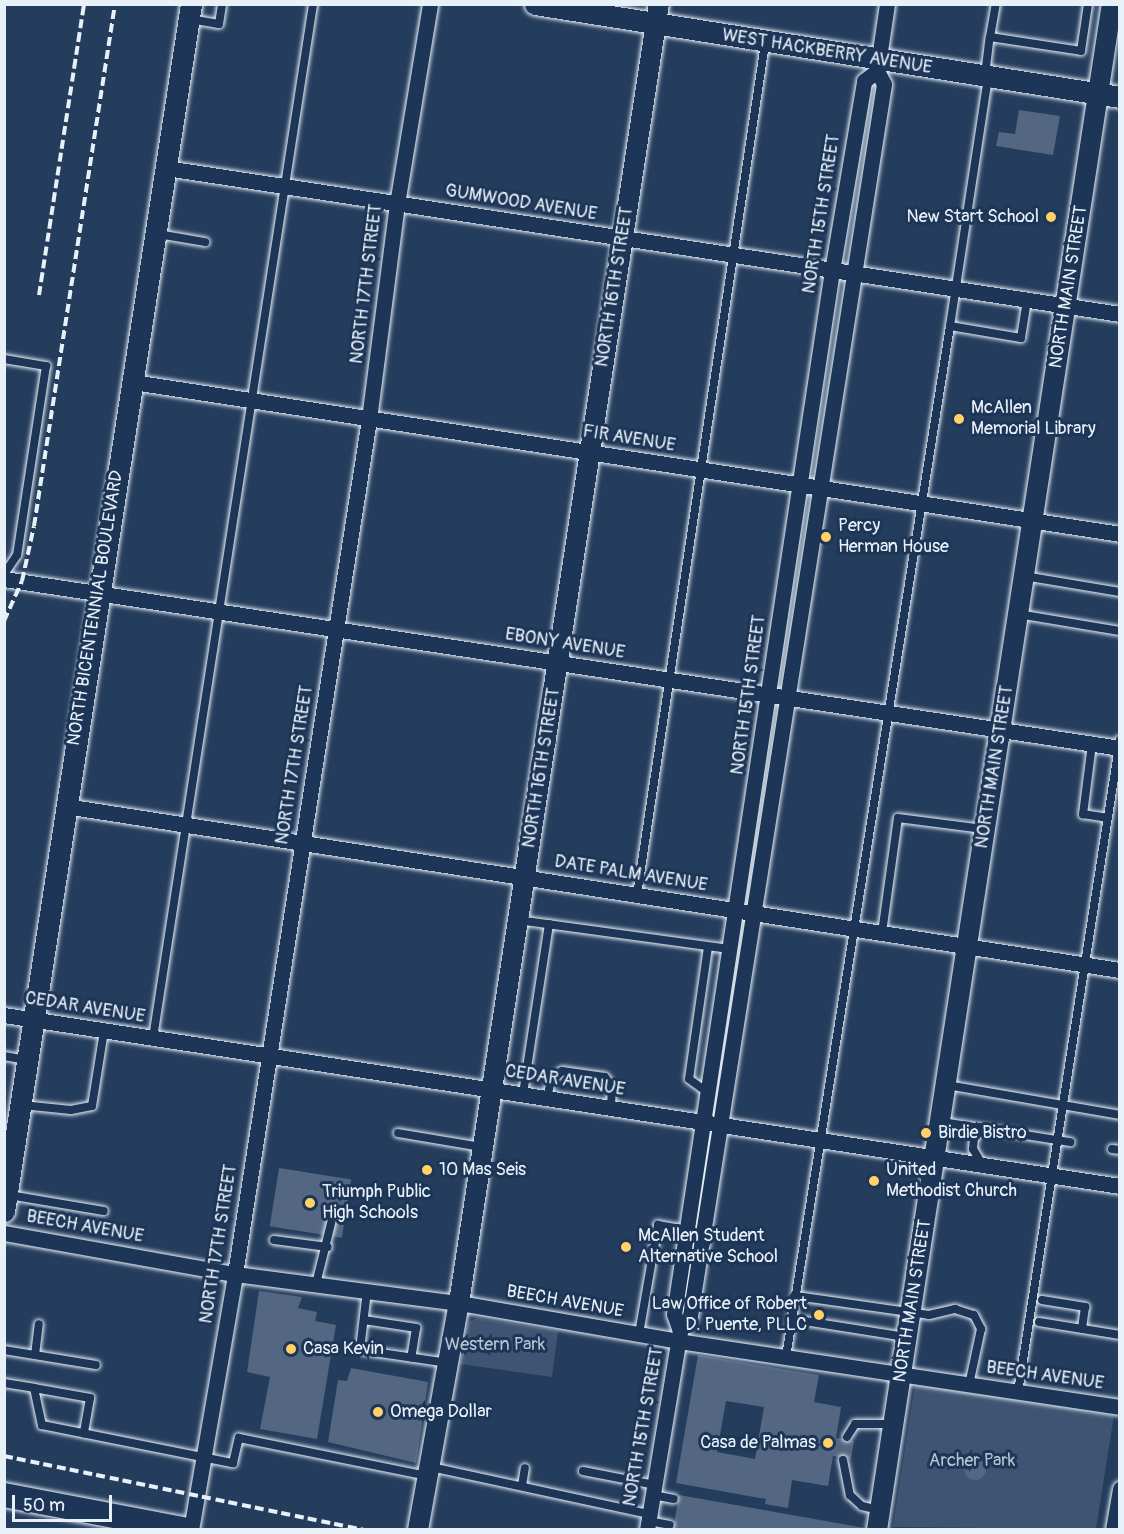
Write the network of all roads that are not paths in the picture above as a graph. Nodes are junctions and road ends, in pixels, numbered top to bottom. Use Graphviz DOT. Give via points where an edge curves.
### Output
graph roads {
  1 [pos="222,4"];
  2 [pos="313,4"];
  3 [pos="430,4"];
  4 [pos="535,4"];
  5 [pos="888,4"];
  6 [pos="996,4"];
  7 [pos="1088,4"];
  8 [pos="1112,4"];
  9 [pos="190,12"];
  10 [pos="657,15"];
  11 [pos="990,37"];
  12 [pos="766,42"];
  13 [pos="878,65"];
  14 [pos="987,77"];
  15 [pos="1098,94"];
  16 [pos="1119,97"];
  17 [pos="166,168"];
  18 [pos="287,187"];
  19 [pos="397,204"];
  20 [pos="156,233"];
  21 [pos="622,238"];
  22 [pos="205,242"];
  23 [pos="733,255"];
  24 [pos="832,271"];
  25 [pos="852,274"];
  26 [pos="954,288"];
  27 [pos="1027,300"];
  28 [pos="1066,306"];
  29 [pos="1119,314"];
  30 [pos="950,326"];
  31 [pos="4,359"];
  32 [pos="133,382"];
  33 [pos="254,401"];
  34 [pos="369,419"];
  35 [pos="589,452"];
  36 [pos="698,469"];
  37 [pos="799,485"];
  38 [pos="818,488"];
  39 [pos="924,504"];
  40 [pos="1033,520"];
  41 [pos="1119,534"];
  42 [pos="4,574"];
  43 [pos="1024,576"];
  44 [pos="4,579"];
  45 [pos="98,592"];
  46 [pos="1119,592"];
  47 [pos="221,611"];
  48 [pos="1018,614"];
  49 [pos="336,629"];
  50 [pos="1119,631"];
  51 [pos="559,663"];
  52 [pos="669,680"];
  53 [pos="769,696"];
  54 [pos="787,698"];
  55 [pos="886,713"];
  56 [pos="1000,730"];
  57 [pos="1092,744"];
  58 [pos="1119,745"];
  59 [pos="65,806"];
  60 [pos="1107,818"];
  61 [pos="187,825"];
  62 [pos="985,830"];
  63 [pos="303,843"];
  64 [pos="525,877"];
  65 [pos="637,895"];
  66 [pos="737,910"];
  67 [pos="753,913"];
  68 [pos="518,920"];
  69 [pos="549,924"];
  70 [pos="854,929"];
  71 [pos="882,933"];
  72 [pos="967,946"];
  73 [pos="708,947"];
  74 [pos="731,949"];
  75 [pos="1083,965"];
  76 [pos="1119,970"];
  77 [pos="4,1015"];
  78 [pos="36,1020"];
  79 [pos="104,1030"];
  80 [pos="153,1038"];
  81 [pos="4,1056"];
  82 [pos="269,1056"];
  83 [pos="30,1060"];
  84 [pos="947,1085"];
  85 [pos="491,1090"];
  86 [pos="708,1093"];
  87 [pos="523,1094"];
  88 [pos="547,1098"];
  89 [pos="22,1105"];
  90 [pos="1062,1105"];
  91 [pos="611,1108"];
  92 [pos="1119,1115"];
  93 [pos="703,1122"];
  94 [pos="940,1122"];
  95 [pos="720,1124"];
  96 [pos="983,1128"];
  97 [pos="398,1133"];
  98 [pos="821,1140"];
  99 [pos="1057,1140"];
  100 [pos="1070,1142"];
  101 [pos="482,1147"];
  102 [pos="935,1157"];
  103 [pos="983,1165"];
  104 [pos="1052,1175"];
  105 [pos="1119,1186"];
  106 [pos="6,1203"];
  107 [pos="104,1211"];
  108 [pos="334,1212"];
  109 [pos="687,1230"];
  110 [pos="4,1233"];
  111 [pos="274,1239"];
  112 [pos="328,1247"];
  113 [pos="235,1274"];
  114 [pos="315,1284"];
  115 [pos="368,1291"];
  116 [pos="796,1296"];
  117 [pos="1042,1300"];
  118 [pos="459,1303"];
  119 [pos="911,1313"];
  120 [pos="792,1319"];
  121 [pos="364,1320"];
  122 [pos="1039,1322"];
  123 [pos="39,1324"];
  124 [pos="1082,1329"];
  125 [pos="639,1334"];
  126 [pos="1119,1335"];
  127 [pos="679,1336"];
  128 [pos="907,1337"];
  129 [pos="4,1350"];
  130 [pos="34,1354"];
  131 [pos="411,1358"];
  132 [pos="786,1358"];
  133 [pos="448,1364"];
  134 [pos="96,1365"];
  135 [pos="901,1375"];
  136 [pos="4,1383"];
  137 [pos="969,1385"];
  138 [pos="34,1388"];
  139 [pos="1018,1392"];
  140 [pos="1119,1407"];
  141 [pos="894,1425"];
  142 [pos="84,1433"];
  143 [pos="847,1437"];
  144 [pos="203,1456"];
  145 [pos="843,1460"];
  146 [pos="525,1468"];
  147 [pos="583,1471"];
  148 [pos="429,1472"];
  149 [pos="522,1486"];
  150 [pos="1119,1489"];
  151 [pos="654,1490"];
  152 [pos="4,1496"];
  153 [pos="674,1499"];
  154 [pos="879,1520"];
  155 [pos="648,1522"];
  156 [pos="670,1525"];
  157 [pos="189,1530"];
  158 [pos="418,1530"];
  159 [pos="1113,1530"];
  1 -- 9 [label="lane" via="219,24"];
  2 -- 18 [label="lane"];
  3 -- 19 [label="street, NORTH 17TH STREET"];
  4 -- 10 [label="main road, WEST HACKBERRY AVENUE"];
  5 -- 13 [label="street, NORTH 15TH STREET"];
  6 -- 11 [label="lane"];
  7 -- 11 [label="lane" via="1081,51"];
  8 -- 15 [label="street, NORTH MAIN STREET"];
  9 -- 17 [label="main road, NORTH BICENTENNIAL BOULEVARD"];
  10 -- 12 [label="main road, WEST HACKBERRY AVENUE"];
  10 -- 21 [label="street, NORTH 16TH STREET"];
  11 -- 14 [label="lane"];
  12 -- 13 [label="main road, WEST HACKBERRY AVENUE"];
  12 -- 23 [label="lane"];
  13 -- 14 [label="main road, WEST HACKBERRY AVENUE"];
  13 -- 24 [label="street, NORTH 15TH STREET" via="864,81"];
  13 -- 25 [label="street, NORTH 15TH STREET" via="884,84"];
  14 -- 15 [label="main road, WEST HACKBERRY AVENUE"];
  14 -- 26 [label="lane"];
  15 -- 16 [label="main road, WEST HACKBERRY AVENUE"];
  15 -- 28 [label="street, NORTH MAIN STREET"];
  17 -- 18 [label="street, GUMWOOD AVENUE"];
  17 -- 20 [label="main road, NORTH BICENTENNIAL BOULEVARD"];
  18 -- 19 [label="street, GUMWOOD AVENUE"];
  18 -- 33 [label="lane"];
  19 -- 21 [label="street, GUMWOOD AVENUE"];
  19 -- 34 [label="street, NORTH 17TH STREET"];
  20 -- 22 [label="lane"];
  20 -- 32 [label="main road, NORTH BICENTENNIAL BOULEVARD"];
  21 -- 23 [label="street, GUMWOOD AVENUE"];
  21 -- 35 [label="street, NORTH 16TH STREET"];
  23 -- 24 [label="street, GUMWOOD AVENUE"];
  23 -- 36 [label="lane"];
  24 -- 25 [label="street, GUMWOOD AVENUE"];
  24 -- 37 [label="street, NORTH 15TH STREET"];
  25 -- 26 [label="street, GUMWOOD AVENUE"];
  25 -- 38 [label="street, NORTH 15TH STREET"];
  26 -- 27 [label="street, GUMWOOD AVENUE"];
  26 -- 30 [label="lane"];
  27 -- 28 [label="street, GUMWOOD AVENUE"];
  27 -- 30 [label="lane" via="1021,338"];
  28 -- 29 [label="street, GUMWOOD AVENUE"];
  28 -- 40 [label="street, NORTH MAIN STREET"];
  30 -- 39 [label="lane"];
  31 -- 42 [label="lane" via="46,366 17,555"];
  32 -- 33 [label="street, FIR AVENUE"];
  32 -- 45 [label="main road, NORTH BICENTENNIAL BOULEVARD"];
  33 -- 34 [label="street, FIR AVENUE"];
  33 -- 47 [label="lane"];
  34 -- 35 [label="street, FIR AVENUE"];
  34 -- 49 [label="street, NORTH 17TH STREET"];
  35 -- 36 [label="street, FIR AVENUE"];
  35 -- 51 [label="street, NORTH 16TH STREET"];
  36 -- 37 [label="street, FIR AVENUE"];
  36 -- 52 [label="lane"];
  37 -- 38 [label="street, FIR AVENUE"];
  37 -- 53 [label="street, NORTH 15TH STREET"];
  38 -- 39 [label="street, FIR AVENUE"];
  38 -- 54 [label="street, NORTH 15TH STREET"];
  39 -- 40 [label="street, FIR AVENUE"];
  39 -- 55 [label="lane"];
  40 -- 41 [label="street, FIR AVENUE"];
  40 -- 43 [label="street, NORTH MAIN STREET"];
  43 -- 46 [label="lane"];
  43 -- 48 [label="street, NORTH MAIN STREET"];
  44 -- 45 [label="street, EBONY AVENUE"];
  45 -- 47 [label="street, EBONY AVENUE"];
  45 -- 59 [label="main road, NORTH BICENTENNIAL BOULEVARD"];
  47 -- 49 [label="street, EBONY AVENUE"];
  47 -- 61 [label="lane"];
  48 -- 50 [label="lane"];
  48 -- 56 [label="street, NORTH MAIN STREET"];
  49 -- 51 [label="street, EBONY AVENUE"];
  49 -- 63 [label="street, NORTH 17TH STREET"];
  51 -- 52 [label="street, EBONY AVENUE"];
  51 -- 64 [label="street, NORTH 16TH STREET"];
  52 -- 53 [label="street, EBONY AVENUE"];
  52 -- 65 [label="lane"];
  53 -- 54 [label="street, EBONY AVENUE"];
  53 -- 66 [label="street, NORTH 15TH STREET"];
  54 -- 55 [label="street, EBONY AVENUE"];
  54 -- 67 [label="street, NORTH 15TH STREET"];
  55 -- 56 [label="street, EBONY AVENUE"];
  55 -- 70 [label="lane"];
  56 -- 57 [label="street, EBONY AVENUE"];
  56 -- 62 [label="street, NORTH MAIN STREET"];
  57 -- 58 [label="street, EBONY AVENUE"];
  57 -- 60 [label="lane" via="1083,814"];
  58 -- 60 [label="lane"];
  59 -- 61 [label="street, DATE PALM AVENUE"];
  59 -- 78 [label="main road, NORTH BICENTENNIAL BOULEVARD"];
  60 -- 75 [label="lane"];
  61 -- 63 [label="street, DATE PALM AVENUE"];
  61 -- 80 [label="lane"];
  62 -- 71 [label="lane" via="898,818"];
  62 -- 72 [label="street, NORTH MAIN STREET"];
  63 -- 64 [label="street, DATE PALM AVENUE"];
  63 -- 82 [label="street, NORTH 17TH STREET"];
  64 -- 65 [label="street, DATE PALM AVENUE"];
  64 -- 68 [label="street, NORTH 16TH STREET"];
  65 -- 66 [label="street, DATE PALM AVENUE"];
  66 -- 67 [label="street, DATE PALM AVENUE"];
  66 -- 74 [label="street, NORTH 15TH STREET"];
  67 -- 70 [label="street, DATE PALM AVENUE"];
  67 -- 95 [label="street, NORTH 15TH STREET"];
  68 -- 69 [label="lane"];
  68 -- 85 [label="street, NORTH 16TH STREET"];
  69 -- 73 [label="lane"];
  69 -- 87 [label="lane"];
  70 -- 71 [label="street, DATE PALM AVENUE"];
  70 -- 98 [label="lane"];
  71 -- 72 [label="street, DATE PALM AVENUE"];
  72 -- 75 [label="street, DATE PALM AVENUE"];
  72 -- 84 [label="street, NORTH MAIN STREET"];
  73 -- 74 [label="lane"];
  73 -- 86 [label="lane" via="689,1078"];
  74 -- 86 [label="street, NORTH 15TH STREET"];
  75 -- 76 [label="street, DATE PALM AVENUE"];
  75 -- 90 [label="lane"];
  77 -- 78 [label="street, CEDAR AVENUE"];
  78 -- 79 [label="street, CEDAR AVENUE"];
  78 -- 83 [label="main road, NORTH BICENTENNIAL BOULEVARD"];
  79 -- 80 [label="street, CEDAR AVENUE"];
  79 -- 89 [label="lane" via="92,1106 71,1110"];
  80 -- 82 [label="street, CEDAR AVENUE"];
  81 -- 83 [label="lane"];
  82 -- 85 [label="street, CEDAR AVENUE"];
  82 -- 113 [label="street, NORTH 17TH STREET"];
  83 -- 89 [label="main road, NORTH BICENTENNIAL BOULEVARD"];
  84 -- 90 [label="lane"];
  84 -- 94 [label="street, NORTH MAIN STREET"];
  85 -- 87 [label="street, CEDAR AVENUE"];
  85 -- 101 [label="street, NORTH 16TH STREET"];
  86 -- 93 [label="street, NORTH 15TH STREET"];
  87 -- 88 [label="street, CEDAR AVENUE"];
  88 -- 91 [label="street, CEDAR AVENUE"];
  88 -- 91 [label="lane" via="551,1081 562,1071 605,1077 612,1087"];
  89 -- 106 [label="main road, NORTH BICENTENNIAL BOULEVARD"];
  90 -- 92 [label="lane"];
  90 -- 99 [label="lane"];
  91 -- 93 [label="street, CEDAR AVENUE"];
  93 -- 95 [label="street, CEDAR AVENUE"];
  93 -- 109 [label="street, NORTH 15TH STREET"];
  94 -- 96 [label="lane"];
  94 -- 102 [label="street, NORTH MAIN STREET"];
  95 -- 98 [label="street, CEDAR AVENUE"];
  95 -- 127 [label="street, NORTH 15TH STREET" via="690,1316"];
  96 -- 99 [label="lane"];
  96 -- 103 [label="lane" via="974,1138 973,1149"];
  97 -- 101 [label="lane"];
  98 -- 102 [label="street, CEDAR AVENUE"];
  98 -- 116 [label="lane"];
  99 -- 100 [label="lane"];
  99 -- 104 [label="lane"];
  101 -- 118 [label="street, NORTH 16TH STREET"];
  102 -- 103 [label="street, CEDAR AVENUE"];
  102 -- 119 [label="street, NORTH MAIN STREET"];
  103 -- 104 [label="street, CEDAR AVENUE"];
  104 -- 105 [label="street, CEDAR AVENUE"];
  104 -- 139 [label="lane"];
  106 -- 107 [label="lane"];
  108 -- 112 [label="lane"];
  109 -- 125 [label="lane" via="658,1225"];
  109 -- 127 [label="street, NORTH 15TH STREET" via="674,1314"];
  110 -- 113 [label="street, BEECH AVENUE"];
  111 -- 112 [label="lane"];
  112 -- 114 [label="lane" via="321,1254"];
  113 -- 114 [label="street, BEECH AVENUE"];
  113 -- 144 [label="street, NORTH 17TH STREET"];
  114 -- 115 [label="street, BEECH AVENUE"];
  115 -- 118 [label="street, BEECH AVENUE"];
  115 -- 121 [label="lane"];
  116 -- 119 [label="lane"];
  116 -- 120 [label="lane"];
  117 -- 124 [label="lane" via="1085,1307"];
  118 -- 125 [label="street, BEECH AVENUE"];
  118 -- 133 [label="street, NORTH 16TH STREET"];
  119 -- 128 [label="street, NORTH MAIN STREET"];
  119 -- 137 [label="lane" via="929,1315 955,1309 974,1315 981,1329"];
  120 -- 128 [label="lane"];
  120 -- 132 [label="lane"];
  121 -- 131 [label="lane" via="360,1350"];
  121 -- 131 [label="lane" via="416,1328"];
  122 -- 124 [label="lane"];
  123 -- 130 [label="lane"];
  124 -- 126 [label="lane"];
  125 -- 127 [label="street, BEECH AVENUE"];
  127 -- 132 [label="street, BEECH AVENUE"];
  127 -- 151 [label="street, NORTH 15TH STREET"];
  128 -- 135 [label="street, NORTH MAIN STREET"];
  129 -- 130 [label="lane"];
  130 -- 134 [label="lane"];
  131 -- 133 [label="lane"];
  132 -- 135 [label="street, BEECH AVENUE"];
  133 -- 148 [label="street, NORTH 16TH STREET"];
  135 -- 137 [label="street, BEECH AVENUE"];
  135 -- 141 [label="street, NORTH MAIN STREET"];
  136 -- 138 [label="lane"];
  137 -- 139 [label="street, BEECH AVENUE"];
  138 -- 142 [label="lane" via="42,1425"];
  138 -- 142 [label="lane" via="90,1398"];
  139 -- 140 [label="street, BEECH AVENUE"];
  141 -- 143 [label="lane" via="855,1424"];
  141 -- 154 [label="street, NORTH MAIN STREET"];
  142 -- 144 [label="lane"];
  144 -- 148 [label="lane" via="233,1463 239,1437 399,1472"];
  144 -- 157 [label="street, NORTH 17TH STREET"];
  145 -- 154 [label="lane" via="850,1495"];
  146 -- 149 [label="lane"];
  147 -- 151 [label="lane"];
  148 -- 149 [label="lane"];
  148 -- 158 [label="street, NORTH 16TH STREET"];
  149 -- 155 [label="lane"];
  150 -- 159 [label="street"];
  151 -- 153 [label="lane"];
  151 -- 155 [label="street, NORTH 15TH STREET"];
  152 -- 157 [label="main road"];
  155 -- 156 [label="lane"];
}
